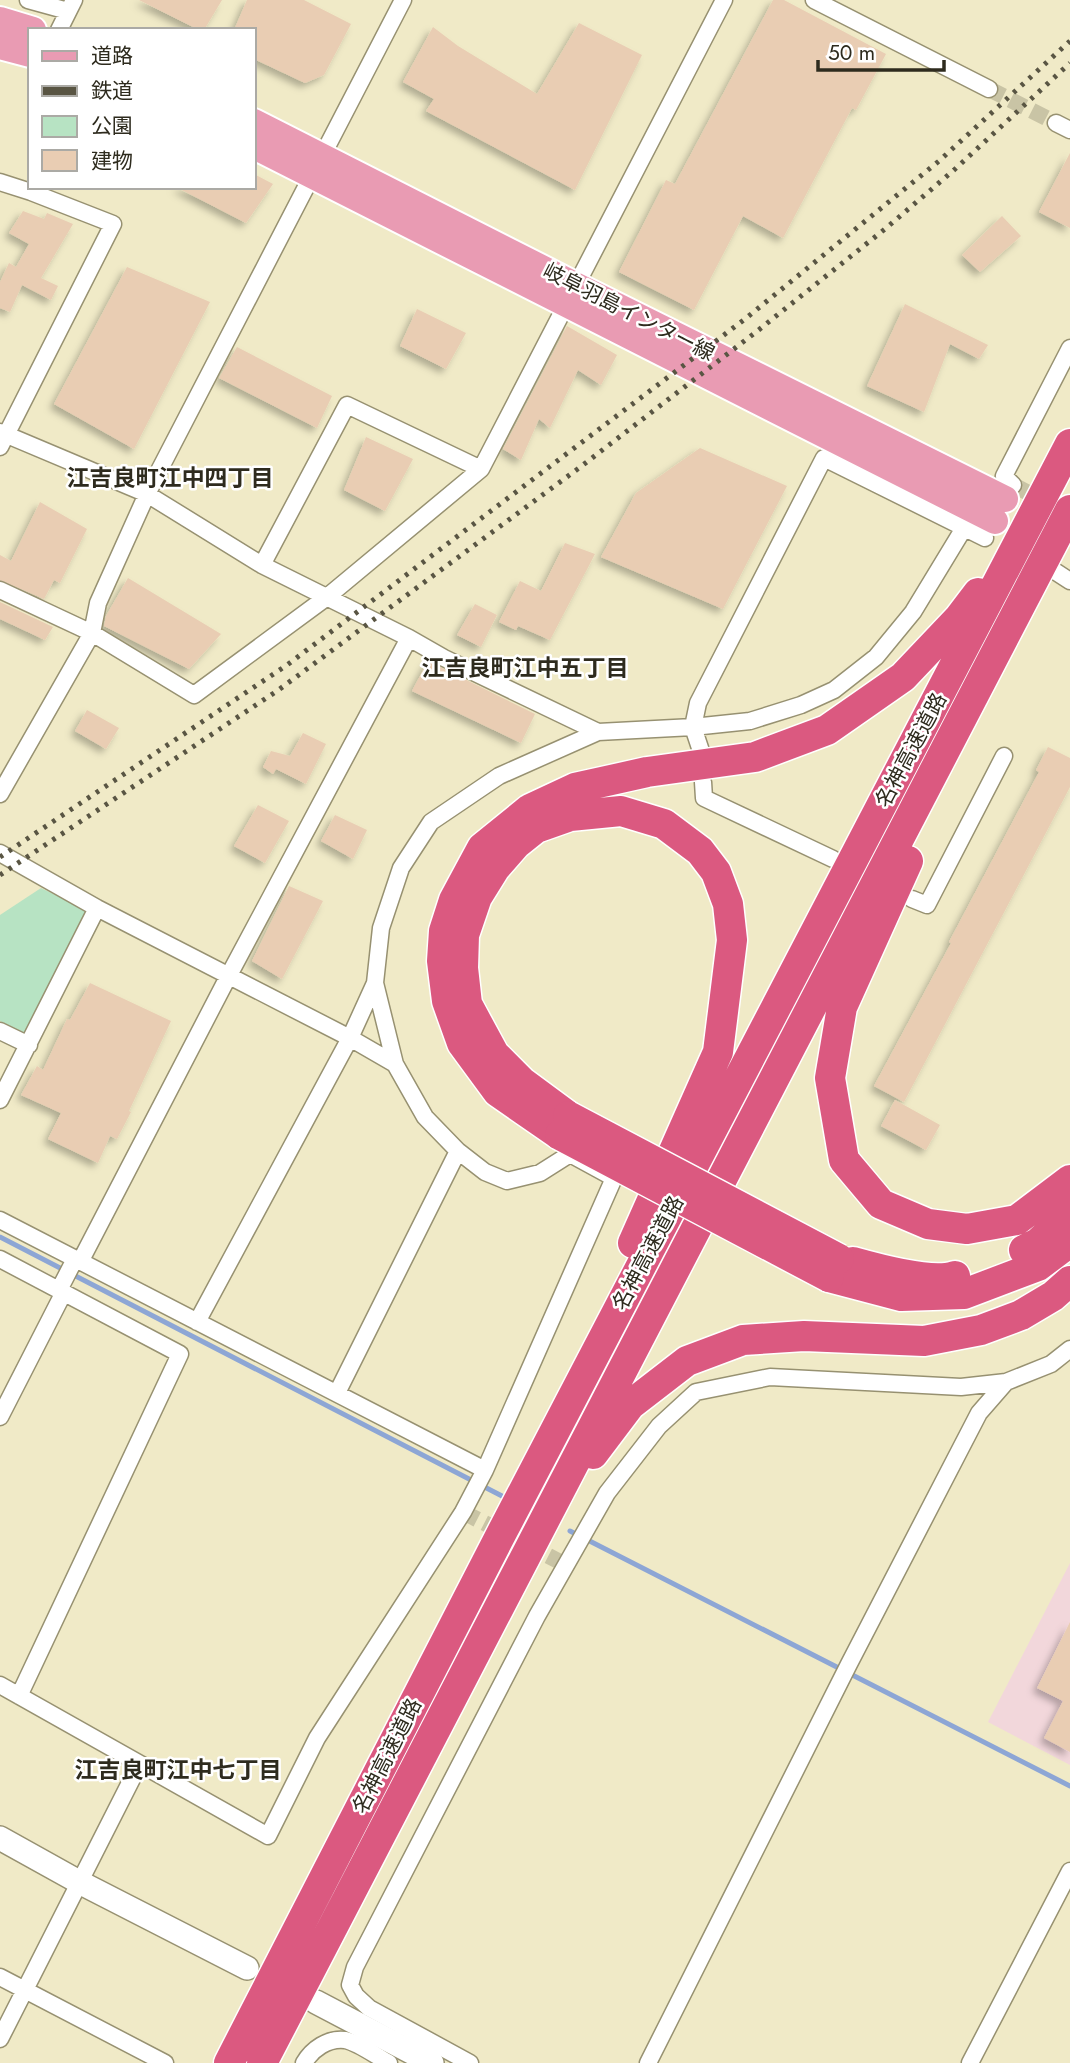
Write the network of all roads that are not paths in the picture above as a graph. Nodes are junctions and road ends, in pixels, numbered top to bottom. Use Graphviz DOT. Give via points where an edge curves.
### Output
graph roads {
  1 [pos="28,0"];
  2 [pos="403,0"];
  3 [pos="724,0"];
  4 [pos="814,0"];
  5 [pos="71,6"];
  6 [pos="0,20"];
  7 [pos="28,28"];
  8 [pos="60,28"];
  9 [pos="0,46"];
  10 [pos="28,53"];
  11 [pos="989,89"];
  12 [pos="256,123"];
  13 [pos="256,147"];
  14 [pos="317,166"];
  15 [pos="0,183"];
  16 [pos="570,295"];
  17 [pos="1070,348"];
  18 [pos="2,438"];
  19 [pos="1070,444"];
  20 [pos="841,454"];
  21 [pos="481,469"];
  22 [pos="147,494"];
  23 [pos="1070,510"];
  24 [pos="999,511"];
  25 [pos="1028,525"];
  26 [pos="964,528"];
  27 [pos="1057,561"];
  28 [pos="262,565"];
  29 [pos="1070,582"];
  30 [pos="0,590"];
  31 [pos="327,597"];
  32 [pos="92,632"];
  33 [pos="409,638"];
  34 [pos="694,727"];
  35 [pos="597,732"];
  36 [pos="702,754"];
  37 [pos="1004,756"];
  38 [pos="703,782"];
  39 [pos="0,794"];
  40 [pos="0,853"];
  41 [pos="833,859"];
  42 [pos="912,899"];
  43 [pos="97,908"];
  44 [pos="228,976"];
  45 [pos="375,983"];
  46 [pos="0,1031"];
  47 [pos="350,1038"];
  48 [pos="29,1045"];
  49 [pos="395,1064"];
  50 [pos="0,1100"];
  51 [pos="564,1126"];
  52 [pos="458,1151"];
  53 [pos="1070,1180"];
  54 [pos="1070,1213"];
  55 [pos="0,1220"];
  56 [pos="1070,1242"];
  57 [pos="0,1259"];
  58 [pos="76,1261"];
  59 [pos="834,1268"];
  60 [pos="1070,1281"];
  61 [pos="62,1289"];
  62 [pos="197,1322"];
  63 [pos="1070,1349"];
  64 [pos="1006,1382"];
  65 [pos="337,1393"];
  66 [pos="0,1418"];
  67 [pos="484,1472"];
  68 [pos="545,1516"];
  69 [pos="505,1528"];
  70 [pos="0,1685"];
  71 [pos="19,1696"];
  72 [pos="139,1765"];
  73 [pos="0,1838"];
  74 [pos="1070,1871"];
  75 [pos="79,1882"];
  76 [pos="247,1968"];
  77 [pos="0,1977"];
  78 [pos="26,1991"];
  79 [pos="316,2002"];
  80 [pos="0,2039"];
  81 [pos="165,2063"];
  82 [pos="229,2063"];
  83 [pos="262,2063"];
  84 [pos="304,2063"];
  85 [pos="389,2063"];
  86 [pos="432,2063"];
  87 [pos="470,2063"];
  88 [pos="648,2063"];
  89 [pos="970,2063"];
  1 -- 5 [label="street"];
  2 -- 14 [label="street"];
  3 -- 16 [label="street"];
  4 -- 11 [label="street"];
  5 -- 8 [label="street"];
  6 -- 7 [label="main road"];
  9 -- 10 [label="main road"];
  12 -- 14 [label="main road, 岐阜羽島インター線"];
  13 -- 14 [label="main road, 岐阜羽島インター線"];
  14 -- 16 [label="main road, 岐阜羽島インター線"];
  14 -- 22 [label="street"];
  15 -- 18 [label="street" via="113,224"];
  16 -- 20 [label="main road, 岐阜羽島インター線"];
  16 -- 21 [label="street"];
  16 -- 24 [label="main road, 岐阜羽島インター線"];
  17 -- 24 [label="street" via="1004,477"];
  18 -- 22 [label="street"];
  19 -- 25 [label="highway, 名神高速道路"];
  20 -- 24 [label="main road, 岐阜羽島インター線"];
  20 -- 26 [label="street"];
  20 -- 34 [label="street" via="824,458 698,704"];
  21 -- 28 [label="street" via="347,405"];
  21 -- 31 [label="street"];
  22 -- 28 [label="street"];
  22 -- 32 [label="street" via="98,603"];
  23 -- 27 [label="highway, 名神高速道路"];
  24 -- 26 [label="street"];
  25 -- 51 [label="highway" via="959,618 903,677 827,730 755,757 647,772 575,788 530,809 482,848 454,900 444,931 447,1001 462,1043 498,1092"];
  25 -- 69 [label="highway, 名神高速道路"];
  26 -- 34 [label="street" via="913,612 876,657 834,690 750,720"];
  27 -- 29 [label="street"];
  27 -- 53 [label="highway" via="842,1007 830,1078 844,1160 881,1204 916,1219 967,1229 1017,1220"];
  27 -- 68 [label="highway, 名神高速道路"];
  28 -- 31 [label="street"];
  30 -- 32 [label="street"];
  31 -- 32 [label="street" via="194,695"];
  31 -- 33 [label="street"];
  32 -- 39 [label="street"];
  33 -- 35 [label="street"];
  33 -- 44 [label="street"];
  34 -- 35 [label="street"];
  34 -- 36 [label="street"];
  35 -- 45 [label="street" via="499,776 431,822 401,868 381,928"];
  37 -- 42 [label="street" via="927,905"];
  38 -- 41 [label="street" via="704,798"];
  40 -- 43 [label="street"];
  43 -- 44 [label="street"];
  43 -- 48 [label="street"];
  44 -- 47 [label="street"];
  44 -- 58 [label="street"];
  45 -- 47 [label="street"];
  45 -- 49 [label="street"];
  46 -- 48 [label="street"];
  47 -- 49 [label="street"];
  47 -- 62 [label="street"];
  48 -- 50 [label="street"];
  49 -- 52 [label="street" via="425,1117"];
  51 -- 59 [label="highway, bridge"];
  51 -- 69 [label="highway" via="494,1054 467,1004 464,935 477,897 495,868 536,828 570,816 621,811 664,824 700,851 716,872 728,904 732,940 718,1052"];
  52 -- 65 [label="street"];
  52 -- 67 [label="street" via="485,1172 507,1181 540,1173 570,1154 614,1178"];
  54 -- 59 [label="highway" via="1038,1243 946,1279"];
  55 -- 58 [label="street"];
  56 -- 59 [label="highway" via="1038,1266 964,1294 901,1296"];
  57 -- 61 [label="street"];
  58 -- 61 [label="street"];
  58 -- 62 [label="street"];
  60 -- 68 [label="highway" via="1021,1315 981,1330 924,1340 804,1336 743,1340 687,1361 630,1405"];
  61 -- 66 [label="street"];
  61 -- 71 [label="street" via="180,1354"];
  62 -- 65 [label="street"];
  63 -- 64 [label="street" via="1051,1364"];
  64 -- 87 [label="street" via="961,1387 771,1377 696,1392 659,1426 627,1465 537,1616 355,1967 350,1985 369,2008"];
  64 -- 88 [label="street" via="979,1413"];
  65 -- 67 [label="street"];
  67 -- 72 [label="street" via="317,1738 268,1836"];
  68 -- 83 [label="highway, 名神高速道路"];
  69 -- 82 [label="highway, 名神高速道路"];
  70 -- 71 [label="street"];
  71 -- 72 [label="street"];
  72 -- 75 [label="street"];
  73 -- 75 [label="street"];
  74 -- 89 [label="street"];
  75 -- 76 [label="street"];
  75 -- 78 [label="street"];
  77 -- 78 [label="street"];
  78 -- 80 [label="street"];
  78 -- 81 [label="street"];
  79 -- 86 [label="street"];
  84 -- 85 [label="street" via="325,2042 345,2040"];
}
